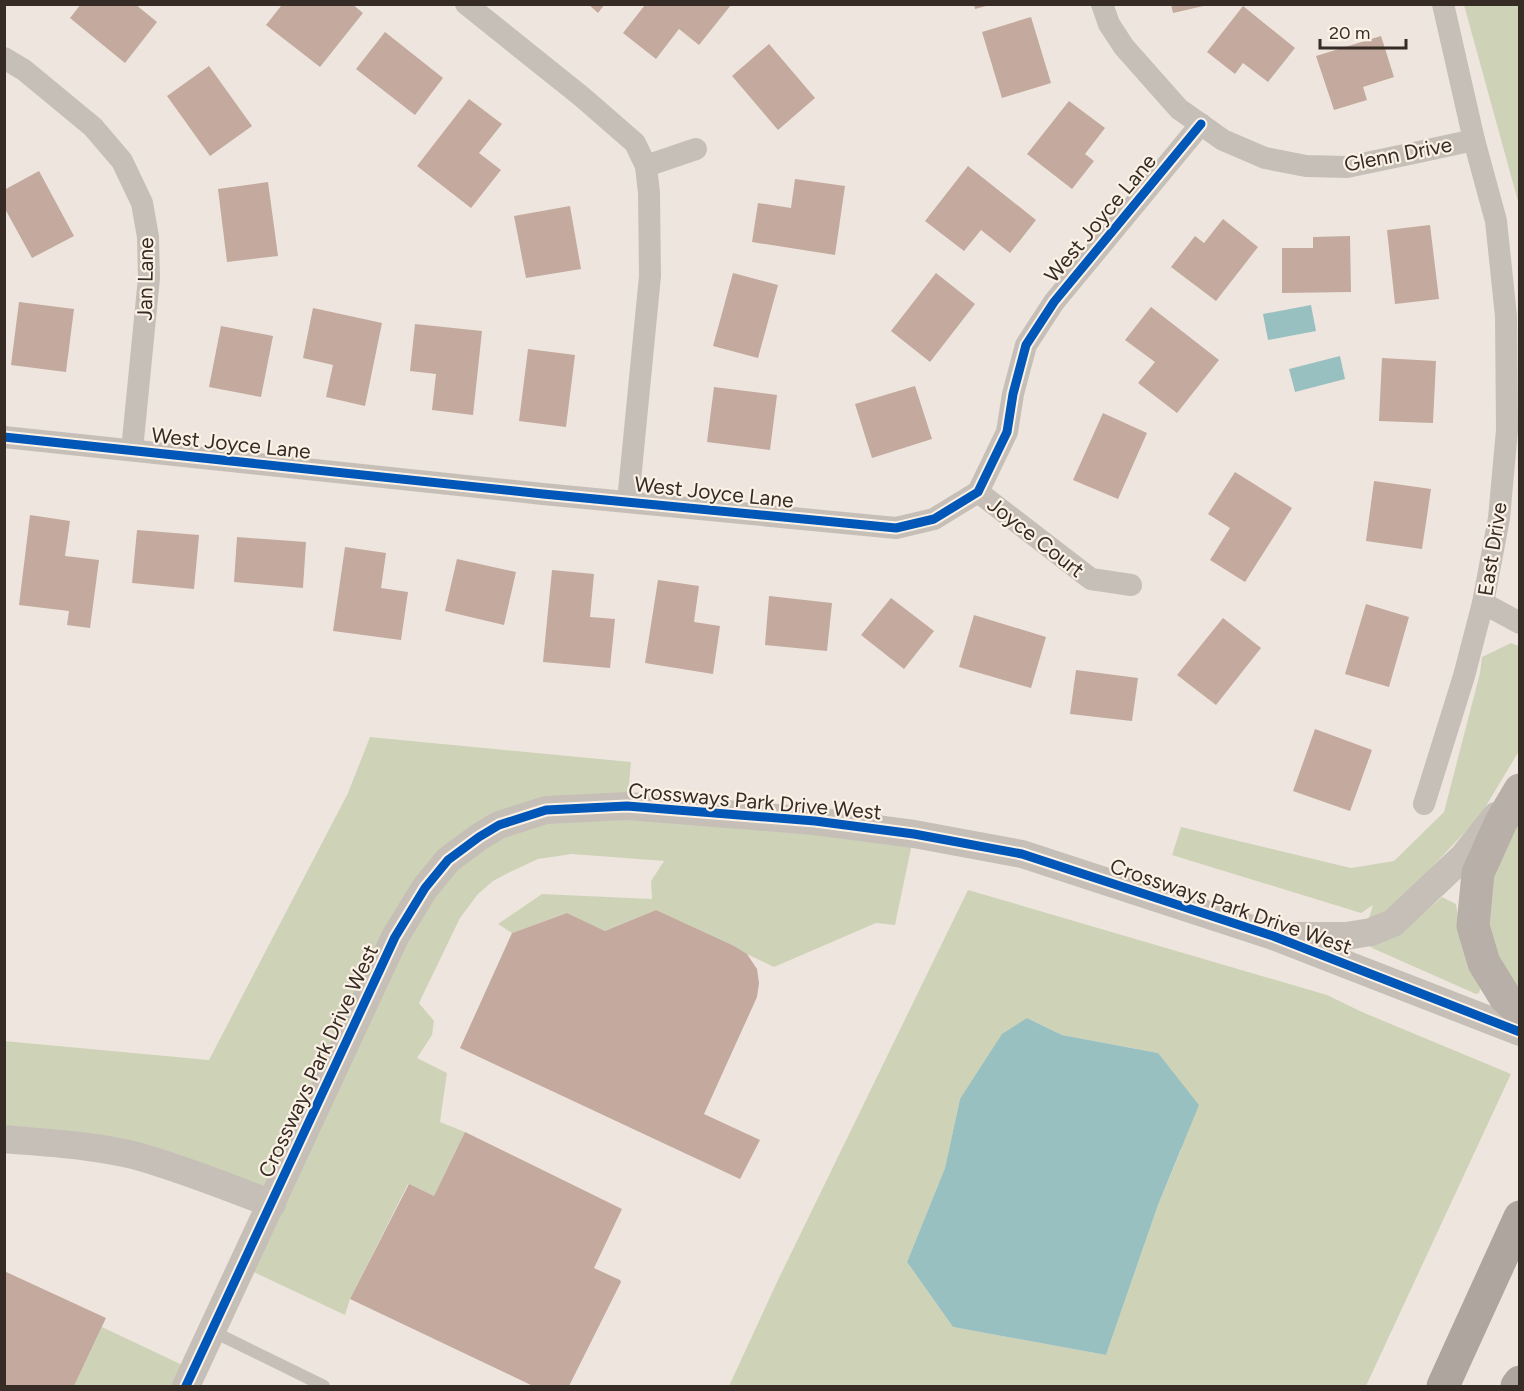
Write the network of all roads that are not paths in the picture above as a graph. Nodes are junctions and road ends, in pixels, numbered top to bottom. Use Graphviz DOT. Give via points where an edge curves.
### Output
graph roads {
  1 [pos="466,4"];
  2 [pos="1102,4"];
  3 [pos="1443,4"];
  4 [pos="4,58"];
  5 [pos="1201,124"];
  6 [pos="1474,140"];
  7 [pos="696,149"];
  8 [pos="646,166"];
  9 [pos="4,437"];
  10 [pos="132,450"];
  11 [pos="978,492"];
  12 [pos="628,501"];
  13 [pos="1131,585"];
  14 [pos="1483,603"];
  15 [pos="1520,609"];
  16 [pos="1520,623"];
  17 [pos="1520,785"];
  18 [pos="1520,790"];
  19 [pos="1424,804"];
  20 [pos="1273,936"];
  21 [pos="1520,1011"];
  22 [pos="1520,1032"];
  23 [pos="4,1139"];
  24 [pos="272,1204"];
  25 [pos="1520,1217"];
  26 [pos="212,1331"];
  27 [pos="1520,1382"];
  28 [pos="186,1386"];
  29 [pos="324,1386"];
  30 [pos="1443,1386"];
  31 [pos="1517,1386"];
  1 -- 8 [label="street, West Joyce Lane" via="635,143"];
  2 -- 5 [label="street, Glenn Drive" via="1124,47 1179,109"];
  3 -- 6 [label="street, East Drive"];
  4 -- 10 [label="street, Jan Lane" via="93,127 122,161 142,203 149,279"];
  5 -- 6 [label="street, Glenn Drive" via="1223,140 1265,158 1306,166 1347,167"];
  5 -- 11 [label="street, West Joyce Lane" via="1054,302 1026,345 1007,432"];
  6 -- 14 [label="street, East Drive" via="1496,221 1506,316 1506,430 1499,518"];
  7 -- 8 [label="street"];
  8 -- 12 [label="street, West Joyce Lane" via="650,276"];
  9 -- 10 [label="street, West Joyce Lane"];
  10 -- 12 [label="street, West Joyce Lane"];
  11 -- 12 [label="street, West Joyce Lane" via="934,519 896,528"];
  11 -- 13 [label="street, Joyce Court" via="1091,579"];
  14 -- 15 [label="street"];
  14 -- 16 [label="street"];
  14 -- 19 [label="street, East Drive"];
  17 -- 20 [label="street, Crossways Park Drive West" via="1463,857 1393,923 1346,936"];
  18 -- 21 [label="main road" via="1478,873 1473,926 1484,963 1505,997"];
  20 -- 22 [label="street, Crossways Park Drive West"];
  20 -- 24 [label="street, Crossways Park Drive West" via="1022,854 914,834 815,821 627,806 546,810 499,825 479,837 448,860 425,888 395,937"];
  23 -- 24 [label="street" via="137,1156"];
  24 -- 26 [label="street, Crossways Park Drive West"];
  25 -- 30 [label="highway"];
  26 -- 28 [label="street, Crossways Park Drive West"];
  26 -- 29 [label="lane"];
  27 -- 31 [label="highway"];
}
